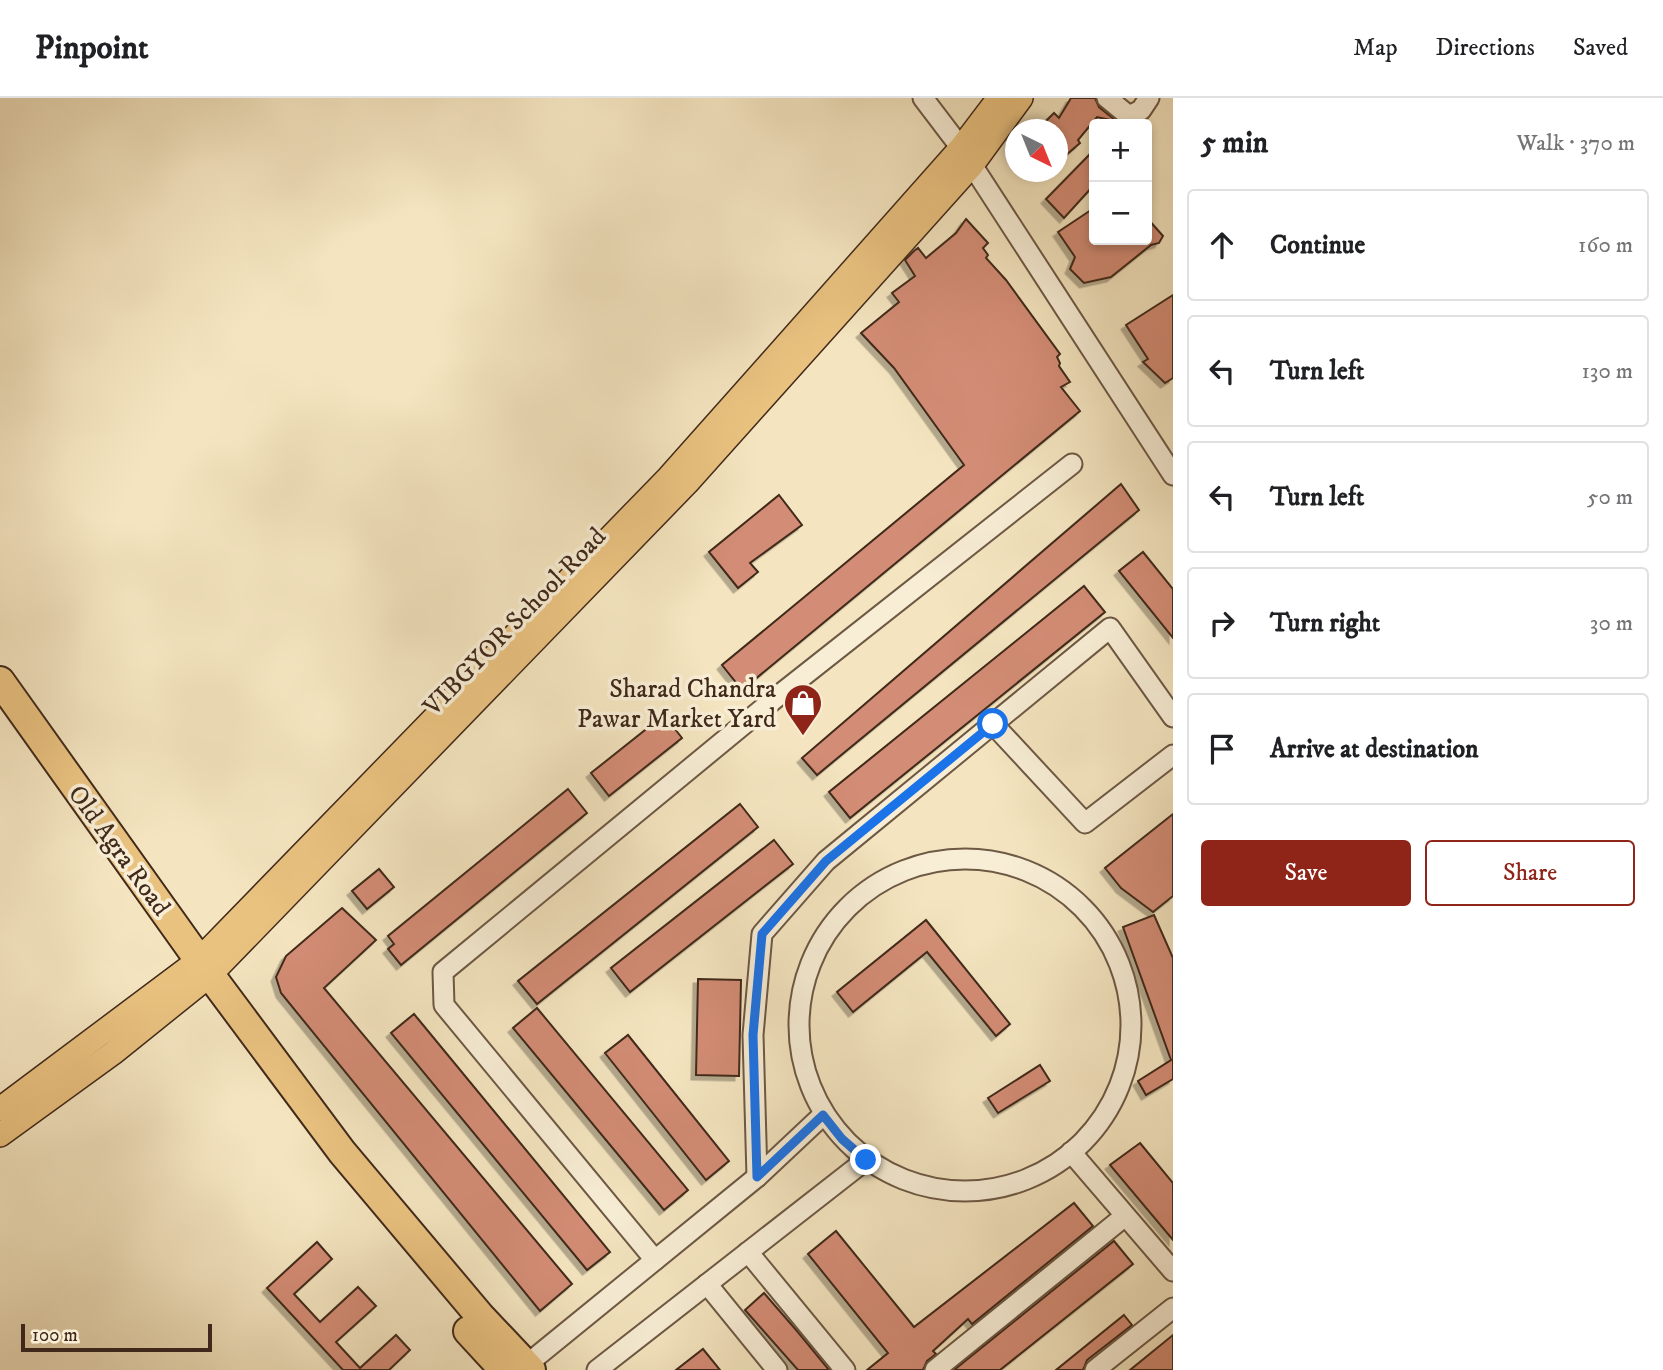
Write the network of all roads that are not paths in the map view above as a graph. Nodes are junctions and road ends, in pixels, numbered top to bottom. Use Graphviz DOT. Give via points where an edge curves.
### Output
graph roads {
  1 [pos="923,98"];
  2 [pos="999,98"];
  3 [pos="1021,98"];
  4 [pos="1107,98"];
  5 [pos="1149,98"];
  6 [pos="966,156"];
  7 [pos="1072,464"];
  8 [pos="1173,475"];
  9 [pos="0,681"];
  10 [pos="0,712"];
  11 [pos="1173,717"];
  12 [pos="993,724"];
  13 [pos="1173,755"];
  14 [pos="197,974"];
  15 [pos="0,1108"];
  16 [pos="823,1115"];
  17 [pos="0,1135"];
  18 [pos="1071,1152"];
  19 [pos="866,1160"];
  20 [pos="757,1177"];
  21 [pos="1125,1216"];
  22 [pos="748,1252"];
  23 [pos="654,1260"];
  24 [pos="1173,1271"];
  25 [pos="707,1284"];
  26 [pos="1173,1308"];
  27 [pos="520,1369"];
  28 [pos="597,1370"];
  29 [pos="777,1370"];
  30 [pos="845,1370"];
  31 [pos="935,1370"];
  32 [pos="1095,1370"];
  1 -- 6 [label="street"];
  2 -- 6 [label="main road, VIBGYOR School Road"];
  3 -- 6 [label="main road, VIBGYOR School Road"];
  4 -- 5 [label="street" via="1129,116 1141,110"];
  6 -- 8 [label="street"];
  6 -- 14 [label="main road, VIBGYOR School Road" via="669,477 611,549"];
  7 -- 23 [label="street" via="783,692 443,972 444,1005"];
  9 -- 14 [label="highway, Old Agra Road"];
  10 -- 14 [label="highway"];
  11 -- 12 [label="street" via="1110,628"];
  12 -- 13 [label="street" via="1085,823"];
  12 -- 20 [label="street" via="826,861 762,934 753,1035"];
  14 -- 15 [label="main road, VIBGYOR School Road"];
  14 -- 17 [label="main road, VIBGYOR School Road" via="113,1053"];
  14 -- 27 [label="highway, Old Agra Road" via="243,1018 342,1152"];
  14 -- 27 [label="highway" via="333,1165 467,1330"];
  16 -- 18 [label="street" via="806,1077 798,1037 800,996 813,957 834,922 863,893 899,872 938,860 979,859 1019,867 1056,885 1088,911 1112,944 1127,982 1132,1023 1128,1064 1113,1102"];
  16 -- 19 [label="street"];
  16 -- 20 [label="street"];
  18 -- 19 [label="street" via="1022,1182 982,1192 941,1191 901,1180"];
  18 -- 21 [label="street"];
  19 -- 22 [label="street"];
  20 -- 23 [label="street"];
  21 -- 24 [label="street"];
  21 -- 31 [label="street"];
  22 -- 25 [label="street"];
  22 -- 30 [label="street"];
  23 -- 27 [label="street"];
  25 -- 28 [label="street"];
  25 -- 29 [label="street"];
  26 -- 32 [label="street"];
}
